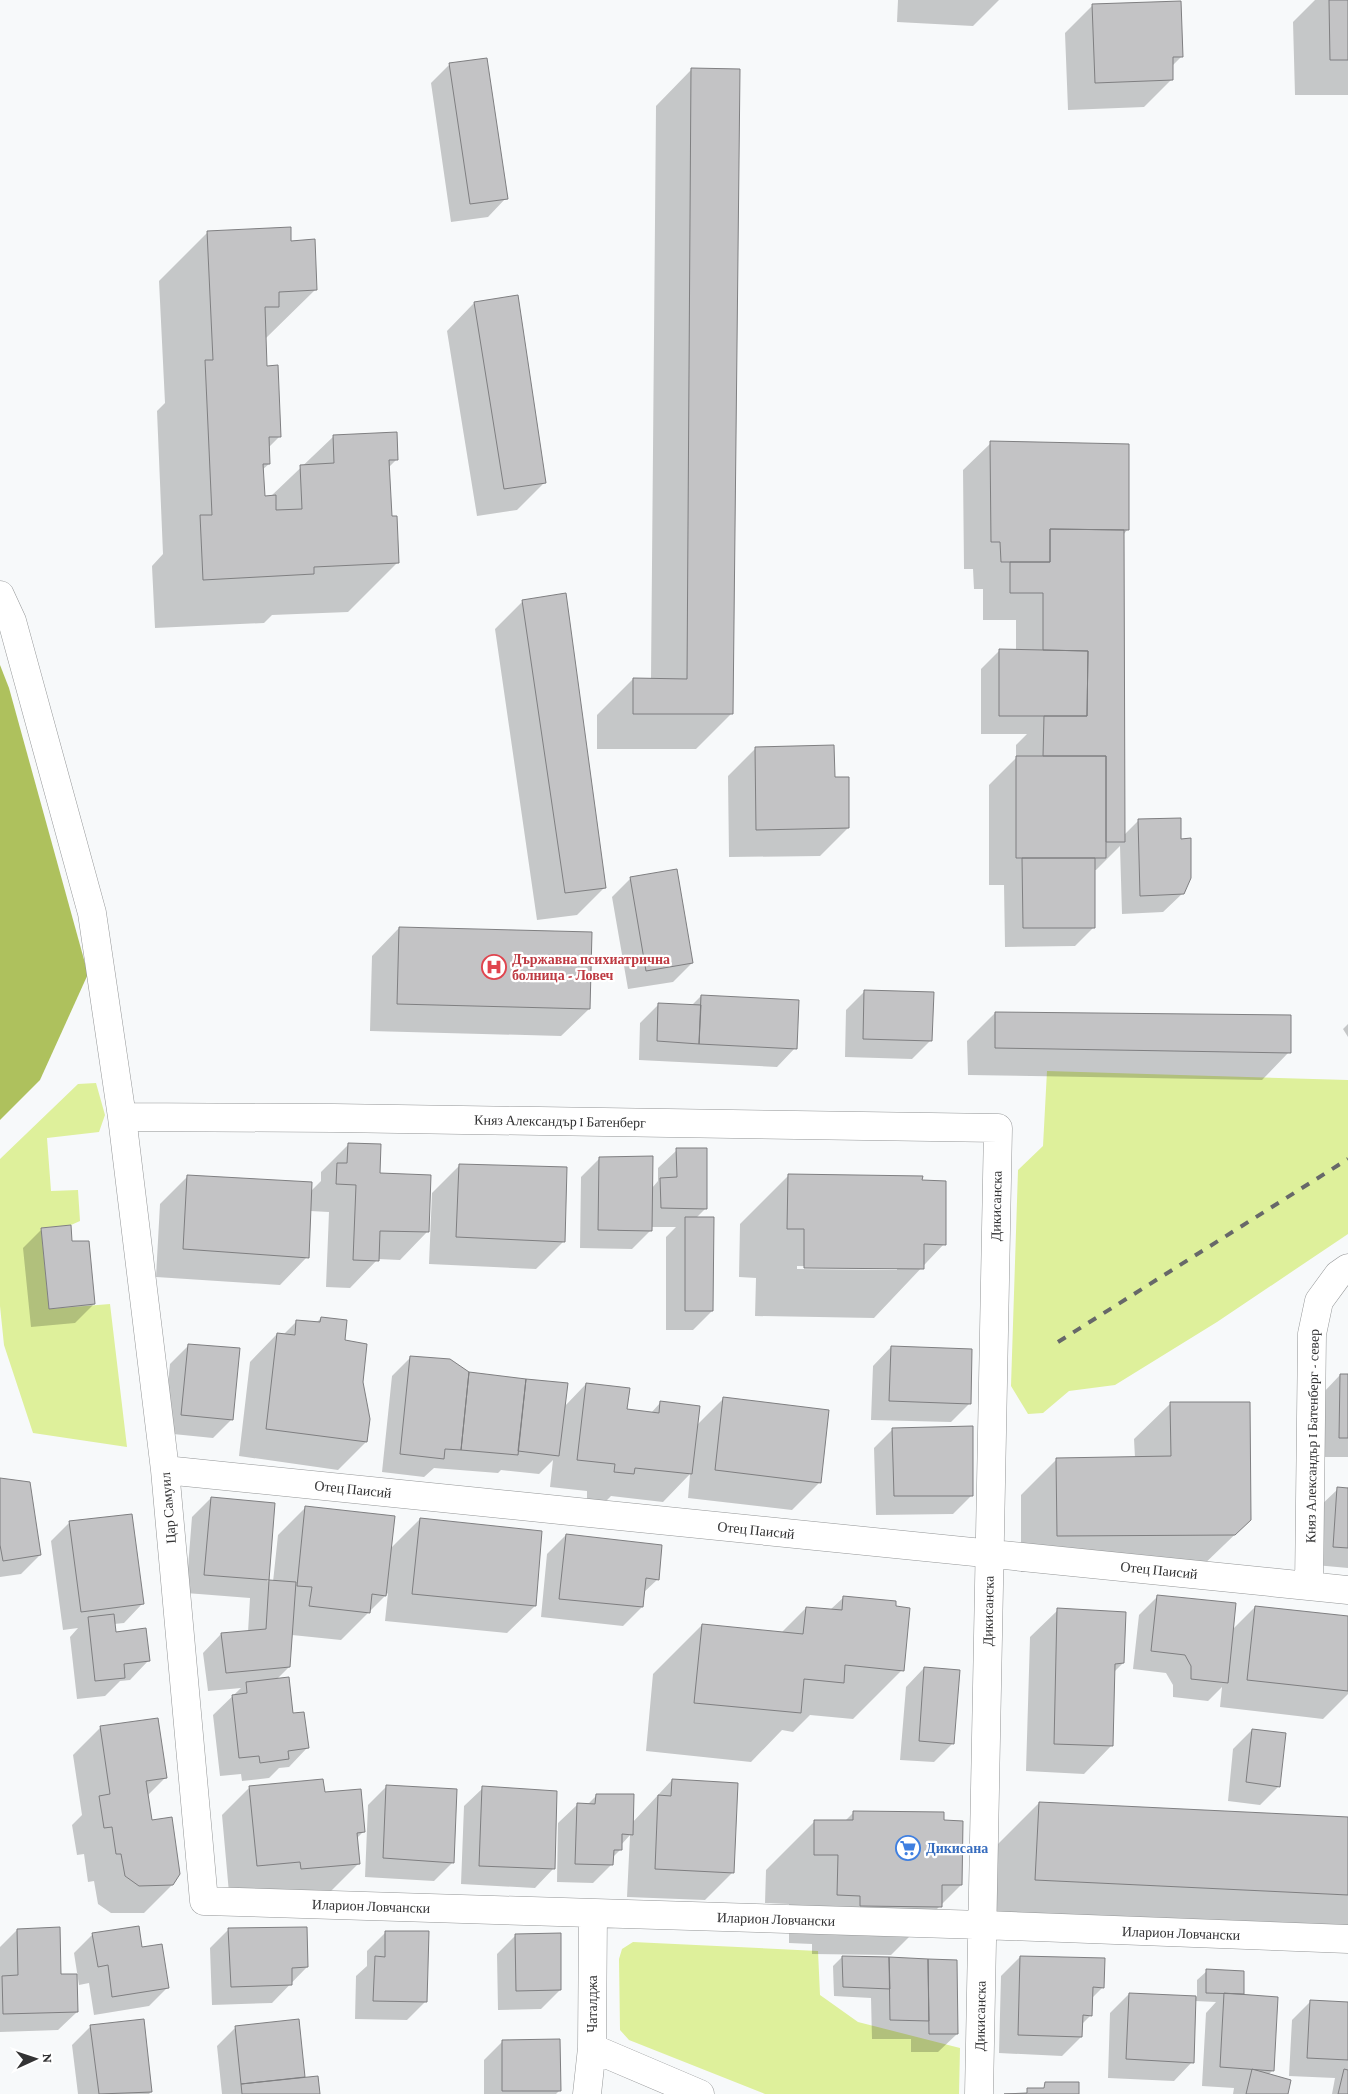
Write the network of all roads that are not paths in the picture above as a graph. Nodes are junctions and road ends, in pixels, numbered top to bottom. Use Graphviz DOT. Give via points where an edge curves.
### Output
graph roads {
  1 [pos="0,595"];
  2 [pos="122,1118"];
  3 [pos="998,1128"];
  4 [pos="1348,1268"];
  5 [pos="165,1470"];
  6 [pos="989,1553"];
  7 [pos="1309,1586"];
  8 [pos="1348,1590"];
  9 [pos="204,1901"];
  10 [pos="593,1914"];
  11 [pos="982,1925"];
  12 [pos="1348,1939"];
  13 [pos="592,2048"];
  14 [pos="587,2094"];
  15 [pos="700,2094"];
  16 [pos="979,2094"];
  1 -- 2 [label="street, Цар Самуил" via="12,621 92,913"];
  2 -- 3 [label="street, Княз Александър I Батенберг"];
  2 -- 5 [label="street, Цар Самуил"];
  3 -- 6 [label="street, Дикисанска"];
  4 -- 7 [label="street, Княз Александър I Батенберг - север" via="1338,1275 1319,1301 1312,1334"];
  5 -- 6 [label="street, Отец Паисий"];
  5 -- 9 [label="street, Цар Самуил"];
  6 -- 7 [label="street, Отец Паисий"];
  6 -- 11 [label="street, Дикисанска"];
  7 -- 8 [label="street, Отец Паисий"];
  9 -- 10 [label="street, Иларион Ловчански"];
  10 -- 11 [label="street, Иларион Ловчански"];
  10 -- 13 [label="street, Чаталджа"];
  11 -- 12 [label="street, Иларион Ловчански"];
  11 -- 16 [label="street, Дикисанска"];
  13 -- 14 [label="street, Чаталджа"];
  13 -- 15 [label="street"];
}
